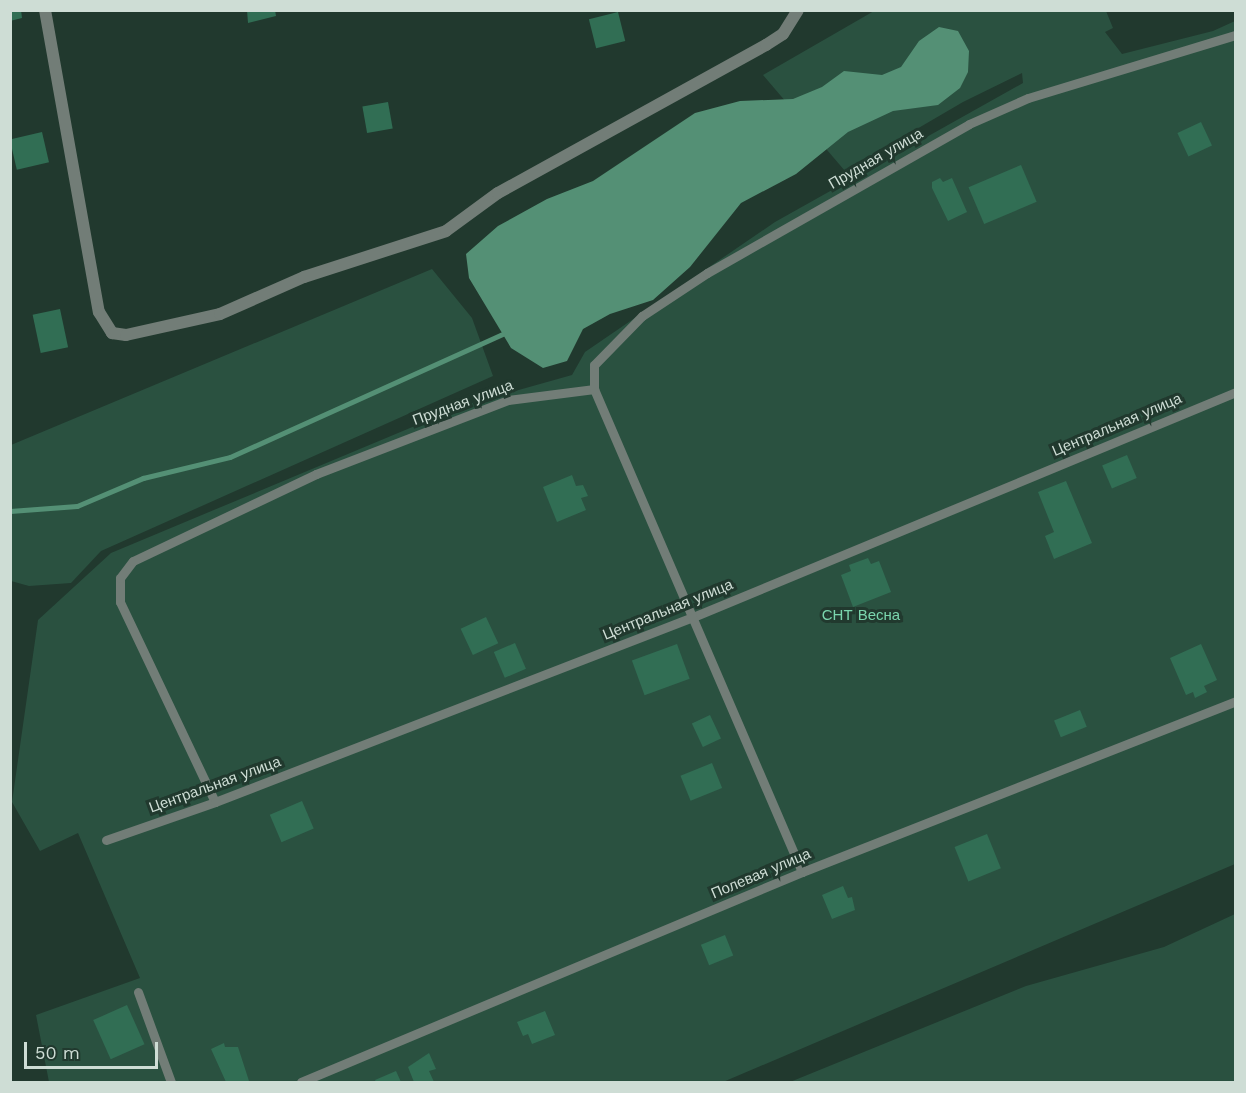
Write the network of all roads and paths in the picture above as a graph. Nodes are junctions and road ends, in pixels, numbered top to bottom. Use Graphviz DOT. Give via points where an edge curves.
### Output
graph roads {
  1 [pos="45,10"];
  2 [pos="798,10"];
  3 [pos="1236,35"];
  4 [pos="594,389"];
  5 [pos="1236,392"];
  6 [pos="693,617"];
  7 [pos="1236,701"];
  8 [pos="215,802"];
  9 [pos="106,840"];
  10 [pos="802,872"];
  11 [pos="138,992"];
  12 [pos="171,1083"];
  13 [pos="301,1083"];
  1 -- 2 [label="street" via="99,312 112,333 126,334 220,314 304,277 446,231 498,193 766,45 783,34"];
  3 -- 4 [label="lane, Прудная улица" via="1028,98 935,142 707,273 642,316 594,365"];
  4 -- 6 [label="lane"];
  4 -- 8 [label="lane, Прудная улица" via="508,400 316,474 133,561 120,578 120,602"];
  5 -- 6 [label="lane, Центральная улица"];
  6 -- 8 [label="lane, Центральная улица"];
  6 -- 10 [label="lane"];
  7 -- 10 [label="lane, Полевая улица"];
  8 -- 9 [label="lane, Центральная улица"];
  10 -- 13 [label="lane, Полевая улица"];
  11 -- 12 [label="lane"];
}
